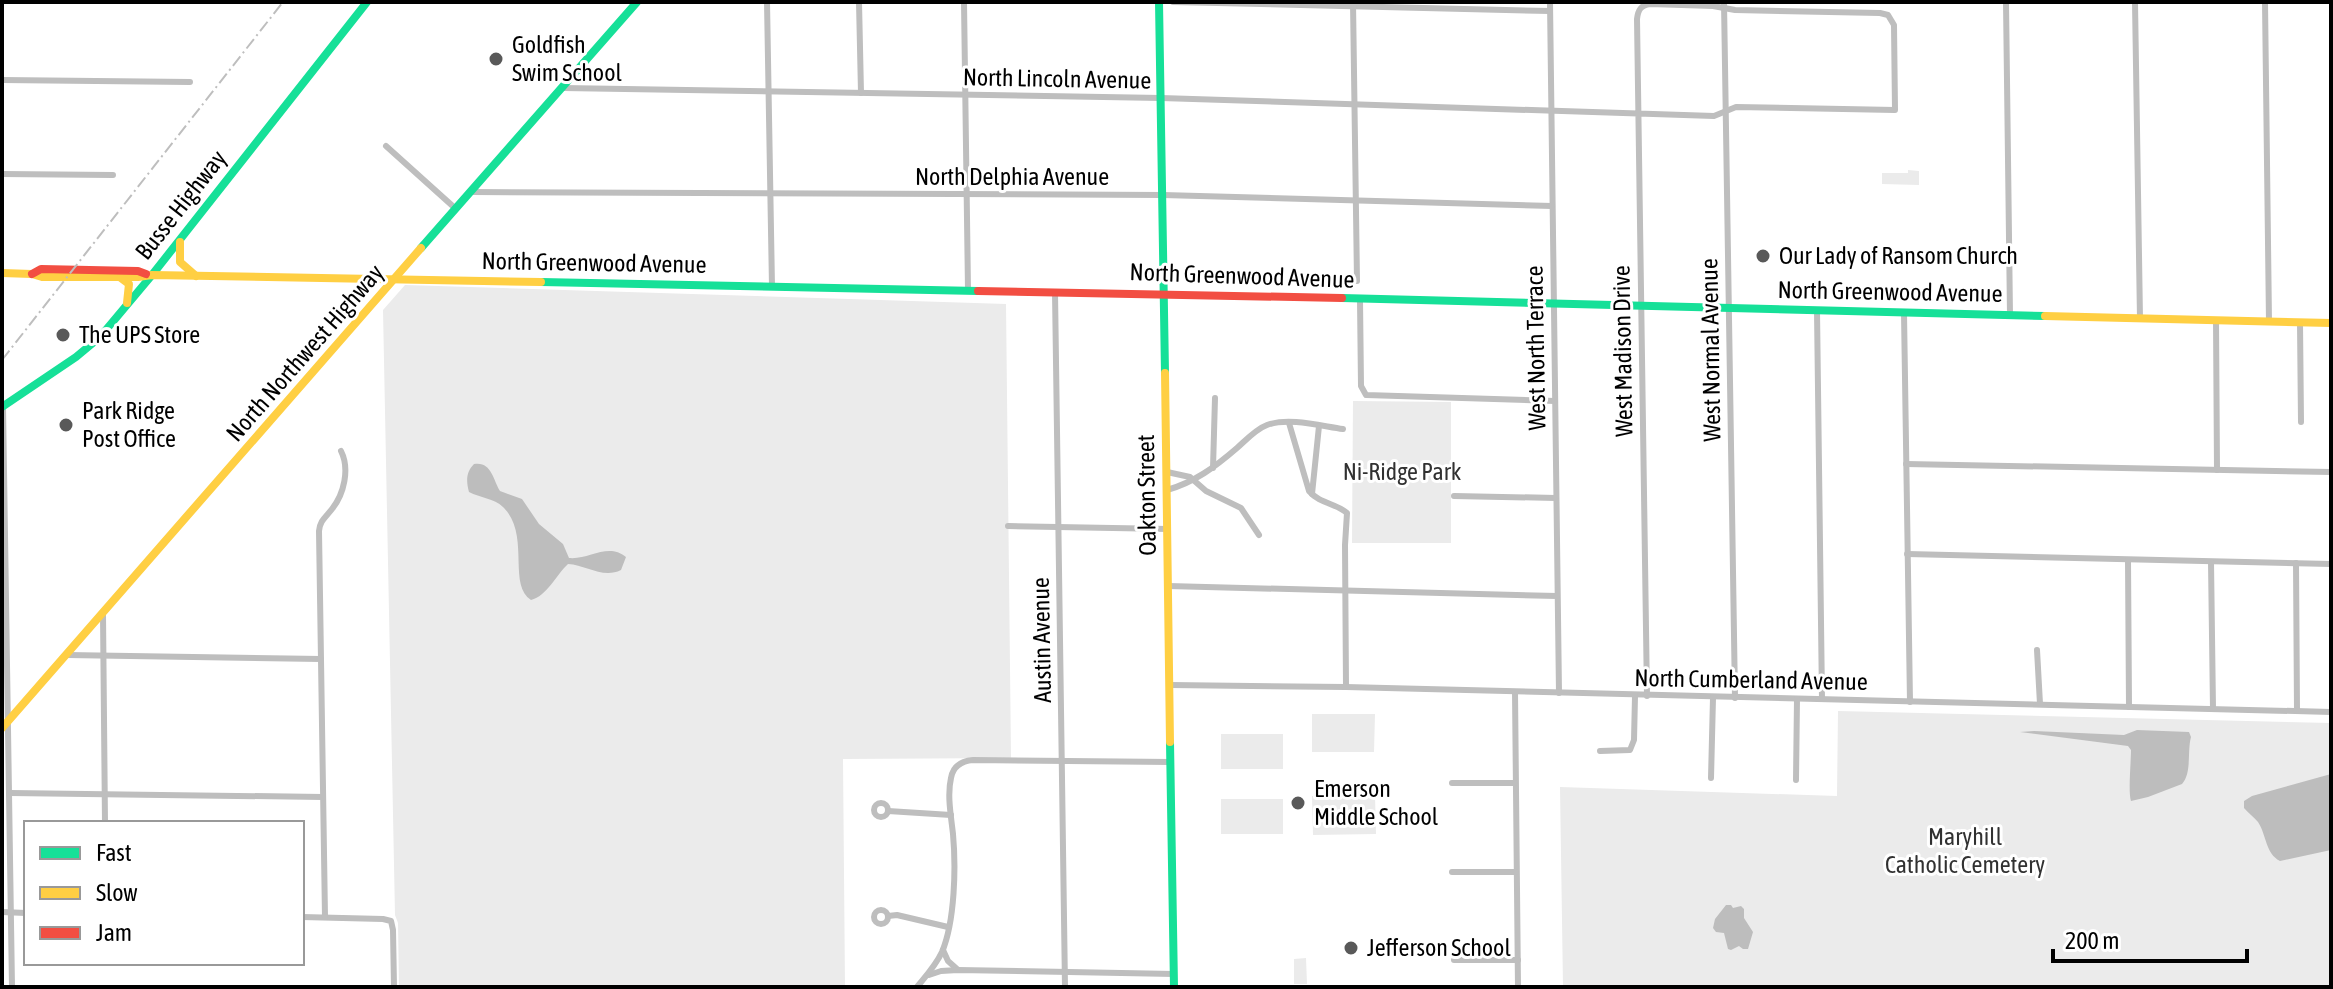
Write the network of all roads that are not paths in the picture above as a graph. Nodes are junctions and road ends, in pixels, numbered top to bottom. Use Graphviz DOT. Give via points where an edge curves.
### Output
graph roads {
  1 [pos="367,2"];
  2 [pos="637,2"];
  3 [pos="767,2"];
  4 [pos="859,2"];
  5 [pos="964,2"];
  6 [pos="1159,2"];
  7 [pos="1173,2"];
  8 [pos="1550,2"];
  9 [pos="2006,2"];
  10 [pos="2135,2"];
  11 [pos="2265,2"];
  12 [pos="1353,5"];
  13 [pos="1724,5"];
  14 [pos="1550,11"];
  15 [pos="2,80"];
  16 [pos="190,82"];
  17 [pos="563,88"];
  18 [pos="768,92"];
  19 [pos="861,93"];
  20 [pos="965,95"];
  21 [pos="1161,98"];
  22 [pos="1355,103"];
  23 [pos="1551,110"];
  24 [pos="1725,112"];
  25 [pos="1638,113"];
  26 [pos="386,146"];
  27 [pos="2,174"];
  28 [pos="113,175"];
  29 [pos="472,192"];
  30 [pos="770,194"];
  31 [pos="968,195"];
  32 [pos="1163,195"];
  33 [pos="1357,201"];
  34 [pos="1552,206"];
  35 [pos="456,209"];
  36 [pos="181,238"];
  37 [pos="2,273"];
  38 [pos="32,274"];
  39 [pos="152,275"];
  40 [pos="196,276"];
  41 [pos="120,277"];
  42 [pos="396,280"];
  43 [pos="1357,281"];
  44 [pos="772,287"];
  45 [pos="968,290"];
  46 [pos="1055,292"];
  47 [pos="1165,294"];
  48 [pos="1360,300"];
  49 [pos="1554,304"];
  50 [pos="1640,306"];
  51 [pos="126,307"];
  52 [pos="1729,308"];
  53 [pos="1817,311"];
  54 [pos="1904,313"];
  55 [pos="2010,315"];
  56 [pos="2140,319"];
  57 [pos="2216,320"];
  58 [pos="2269,322"];
  59 [pos="2300,323"];
  60 [pos="2331,323"];
  61 [pos="1215,398"];
  62 [pos="1555,401"];
  63 [pos="2,406"];
  64 [pos="2301,422"];
  65 [pos="1289,423"];
  66 [pos="1319,426"];
  67 [pos="1343,429"];
  68 [pos="341,451"];
  69 [pos="1906,464"];
  70 [pos="1213,468"];
  71 [pos="2217,470"];
  72 [pos="1167,472"];
  73 [pos="2331,472"];
  74 [pos="1194,479"];
  75 [pos="1167,490"];
  76 [pos="1312,495"];
  77 [pos="1454,496"];
  78 [pos="1556,498"];
  79 [pos="1008,526"];
  80 [pos="1059,527"];
  81 [pos="1168,529"];
  82 [pos="1259,535"];
  83 [pos="1907,554"];
  84 [pos="2128,560"];
  85 [pos="2211,562"];
  86 [pos="2296,563"];
  87 [pos="2331,564"];
  88 [pos="1168,586"];
  89 [pos="1345,590"];
  90 [pos="1557,596"];
  91 [pos="103,614"];
  92 [pos="2037,650"];
  93 [pos="67,655"];
  94 [pos="104,656"];
  95 [pos="321,659"];
  96 [pos="1170,685"];
  97 [pos="1346,687"];
  98 [pos="1515,692"];
  99 [pos="1559,693"];
  100 [pos="1635,696"];
  101 [pos="1647,696"];
  102 [pos="1713,698"];
  103 [pos="1735,698"];
  104 [pos="1797,699"];
  105 [pos="1822,699"];
  106 [pos="1910,702"];
  107 [pos="2040,704"];
  108 [pos="2129,707"];
  109 [pos="2213,709"];
  110 [pos="2297,711"];
  111 [pos="2331,712"];
  112 [pos="5,725"];
  113 [pos="1600,751"];
  114 [pos="1062,760"];
  115 [pos="1171,762"];
  116 [pos="1711,778"];
  117 [pos="1796,780"];
  118 [pos="1452,783"];
  119 [pos="1515,783"];
  120 [pos="10,793"];
  121 [pos="105,794"];
  122 [pos="323,797"];
  123 [pos="888,811"];
  124 [pos="951,815"];
  125 [pos="105,821"];
  126 [pos="1452,872"];
  127 [pos="1516,872"];
  128 [pos="2,912"];
  129 [pos="11,912"];
  130 [pos="24,913"];
  131 [pos="888,916"];
  132 [pos="304,917"];
  133 [pos="325,917"];
  134 [pos="948,927"];
  135 [pos="943,950"];
  136 [pos="1454,960"];
  137 [pos="1518,960"];
  138 [pos="958,970"];
  139 [pos="1065,973"];
  140 [pos="1174,974"];
  141 [pos="926,977"];
  142 [pos="12,987"];
  143 [pos="394,987"];
  144 [pos="917,987"];
  145 [pos="1065,987"];
  146 [pos="1174,987"];
  147 [pos="1518,987"];
  1 -- 36 [label="main road, Busse Highway"];
  2 -- 17 [label="main road, North Northwest Highway"];
  3 -- 18 [label="street"];
  4 -- 19 [label="street"];
  5 -- 20 [label="street"];
  6 -- 21 [label="main road, Oakton Street"];
  7 -- 12 [label="street"];
  8 -- 14 [label="street, West North Terrace"];
  9 -- 55 [label="street"];
  10 -- 56 [label="street"];
  11 -- 58 [label="street"];
  12 -- 14 [label="street"];
  12 -- 22 [label="street"];
  13 -- 24 [label="street, West Normal Avenue"];
  13 -- 24 [label="street, North Lincoln Avenue" via="1880,13 1890,18 1895,110 1736,107"];
  13 -- 25 [label="street, West Madison Drive" via="1641,7"];
  14 -- 23 [label="street, West North Terrace"];
  15 -- 16 [label="street"];
  17 -- 18 [label="street, North Lincoln Avenue"];
  17 -- 29 [label="main road, North Northwest Highway"];
  18 -- 19 [label="street, North Lincoln Avenue"];
  18 -- 30 [label="street"];
  19 -- 20 [label="street, North Lincoln Avenue"];
  20 -- 21 [label="street, North Lincoln Avenue"];
  20 -- 31 [label="street"];
  21 -- 22 [label="street, North Lincoln Avenue"];
  21 -- 32 [label="main road, Oakton Street"];
  22 -- 23 [label="street, North Lincoln Avenue"];
  22 -- 33 [label="street"];
  23 -- 25 [label="street, North Lincoln Avenue"];
  23 -- 34 [label="street, West North Terrace"];
  24 -- 25 [label="street, North Lincoln Avenue"];
  24 -- 52 [label="street, West Normal Avenue"];
  25 -- 50 [label="street, West Madison Drive"];
  26 -- 35 [label="street"];
  27 -- 28 [label="street"];
  29 -- 30 [label="street, North Delphia Avenue"];
  29 -- 35 [label="main road, North Northwest Highway"];
  30 -- 31 [label="street, North Delphia Avenue"];
  30 -- 44 [label="street"];
  31 -- 32 [label="street, North Delphia Avenue"];
  31 -- 45 [label="street"];
  32 -- 33 [label="street, North Delphia Avenue"];
  32 -- 47 [label="main road, Oakton Street"];
  33 -- 34 [label="street, North Delphia Avenue"];
  33 -- 43 [label="street"];
  34 -- 49 [label="street, West North Terrace"];
  35 -- 42 [label="main road, North Northwest Highway"];
  36 -- 39 [label="main road, Busse Highway"];
  36 -- 40 [label="main road" via="178,261"];
  37 -- 38 [label="main road, North Greenwood Avenue"];
  38 -- 39 [label="main road, North Greenwood Avenue" via="41,269"];
  38 -- 41 [label="main road, North Greenwood Avenue"];
  39 -- 40 [label="main road, North Greenwood Avenue"];
  39 -- 41 [label="main road, North Greenwood Avenue"];
  39 -- 51 [label="main road, Busse Highway"];
  40 -- 42 [label="main road, North Greenwood Avenue"];
  41 -- 51 [label="main road" via="130,288"];
  42 -- 44 [label="main road, North Greenwood Avenue"];
  42 -- 91 [label="main road, North Northwest Highway"];
  44 -- 45 [label="main road, North Greenwood Avenue"];
  45 -- 46 [label="main road, North Greenwood Avenue"];
  46 -- 47 [label="main road, North Greenwood Avenue"];
  46 -- 80 [label="street, Austin Avenue"];
  47 -- 48 [label="main road, North Greenwood Avenue"];
  47 -- 72 [label="main road, Oakton Street"];
  48 -- 49 [label="main road, North Greenwood Avenue"];
  48 -- 62 [label="street" via="1364,393"];
  49 -- 50 [label="main road, North Greenwood Avenue"];
  49 -- 62 [label="street, West North Terrace"];
  50 -- 52 [label="main road, North Greenwood Avenue"];
  50 -- 101 [label="street, West Madison Drive"];
  51 -- 63 [label="main road, Busse Highway" via="76,357"];
  52 -- 53 [label="main road, North Greenwood Avenue"];
  52 -- 103 [label="street, West Normal Avenue"];
  53 -- 54 [label="main road, North Greenwood Avenue"];
  53 -- 105 [label="street"];
  54 -- 55 [label="main road, North Greenwood Avenue"];
  54 -- 69 [label="street"];
  55 -- 56 [label="main road, North Greenwood Avenue"];
  56 -- 57 [label="main road, North Greenwood Avenue"];
  57 -- 58 [label="main road, North Greenwood Avenue"];
  57 -- 71 [label="street"];
  58 -- 59 [label="main road, North Greenwood Avenue"];
  59 -- 60 [label="main road, North Greenwood Avenue"];
  59 -- 64 [label="street"];
  61 -- 70 [label="street"];
  62 -- 78 [label="street, West North Terrace"];
  63 -- 112 [label="street"];
  65 -- 66 [label="street"];
  65 -- 70 [label="street" via="1260,429"];
  65 -- 76 [label="street"];
  66 -- 67 [label="street"];
  66 -- 76 [label="street"];
  68 -- 95 [label="street" via="346,463 342,489 320,524"];
  69 -- 71 [label="street"];
  69 -- 83 [label="street"];
  70 -- 74 [label="street"];
  71 -- 73 [label="street"];
  72 -- 74 [label="street"];
  72 -- 75 [label="main road, Oakton Street"];
  74 -- 75 [label="street"];
  74 -- 82 [label="street" via="1241,508"];
  75 -- 81 [label="main road, Oakton Street"];
  76 -- 89 [label="street" via="1347,513"];
  77 -- 78 [label="street"];
  78 -- 90 [label="street, West North Terrace"];
  79 -- 80 [label="street"];
  80 -- 81 [label="street"];
  80 -- 114 [label="street, Austin Avenue"];
  81 -- 88 [label="main road, Oakton Street"];
  83 -- 84 [label="street"];
  83 -- 106 [label="street"];
  84 -- 85 [label="street"];
  84 -- 108 [label="street"];
  85 -- 86 [label="street"];
  85 -- 109 [label="street"];
  86 -- 87 [label="street"];
  86 -- 110 [label="street"];
  88 -- 89 [label="street"];
  88 -- 96 [label="main road, Oakton Street"];
  89 -- 90 [label="street"];
  89 -- 97 [label="street"];
  90 -- 99 [label="street, West North Terrace"];
  91 -- 93 [label="main road, North Northwest Highway"];
  91 -- 94 [label="street"];
  92 -- 107 [label="street"];
  93 -- 94 [label="street"];
  93 -- 112 [label="main road, North Northwest Highway"];
  94 -- 95 [label="street"];
  94 -- 121 [label="street"];
  95 -- 122 [label="street"];
  96 -- 97 [label="street, North Cumberland Avenue"];
  96 -- 115 [label="main road, Oakton Street"];
  97 -- 98 [label="street, North Cumberland Avenue"];
  98 -- 99 [label="street, North Cumberland Avenue"];
  98 -- 119 [label="street"];
  99 -- 100 [label="street, North Cumberland Avenue"];
  100 -- 101 [label="street, North Cumberland Avenue"];
  100 -- 113 [label="street" via="1630,750"];
  101 -- 102 [label="street, North Cumberland Avenue"];
  102 -- 103 [label="street, North Cumberland Avenue"];
  102 -- 116 [label="street"];
  103 -- 104 [label="street, North Cumberland Avenue"];
  104 -- 105 [label="street, North Cumberland Avenue"];
  104 -- 117 [label="street"];
  105 -- 106 [label="street, North Cumberland Avenue"];
  106 -- 107 [label="street, North Cumberland Avenue"];
  107 -- 108 [label="street, North Cumberland Avenue"];
  108 -- 109 [label="street, North Cumberland Avenue"];
  109 -- 110 [label="street, North Cumberland Avenue"];
  110 -- 111 [label="street, North Cumberland Avenue"];
  112 -- 120 [label="street"];
  114 -- 115 [label="street"];
  114 -- 124 [label="street" via="961,763 950,783"];
  114 -- 139 [label="street, Austin Avenue"];
  115 -- 140 [label="main road, Oakton Street"];
  118 -- 119 [label="street"];
  119 -- 127 [label="street"];
  120 -- 121 [label="street"];
  120 -- 129 [label="street"];
  121 -- 122 [label="street"];
  121 -- 125 [label="street"];
  122 -- 133 [label="street"];
  123 -- 124 [label="street"];
  124 -- 134 [label="street" via="954,864"];
  126 -- 127 [label="street"];
  127 -- 137 [label="street"];
  128 -- 129 [label="street"];
  129 -- 130 [label="street"];
  129 -- 142 [label="street"];
  131 -- 134 [label="street"];
  132 -- 133 [label="street"];
  133 -- 143 [label="street" via="391,921"];
  134 -- 135 [label="street"];
  135 -- 138 [label="street"];
  135 -- 141 [label="street"];
  136 -- 137 [label="street"];
  137 -- 147 [label="street"];
  138 -- 139 [label="street"];
  138 -- 141 [label="street"];
  139 -- 140 [label="street"];
  139 -- 145 [label="street, Austin Avenue"];
  140 -- 146 [label="main road, Oakton Street"];
  141 -- 144 [label="street"];
}
